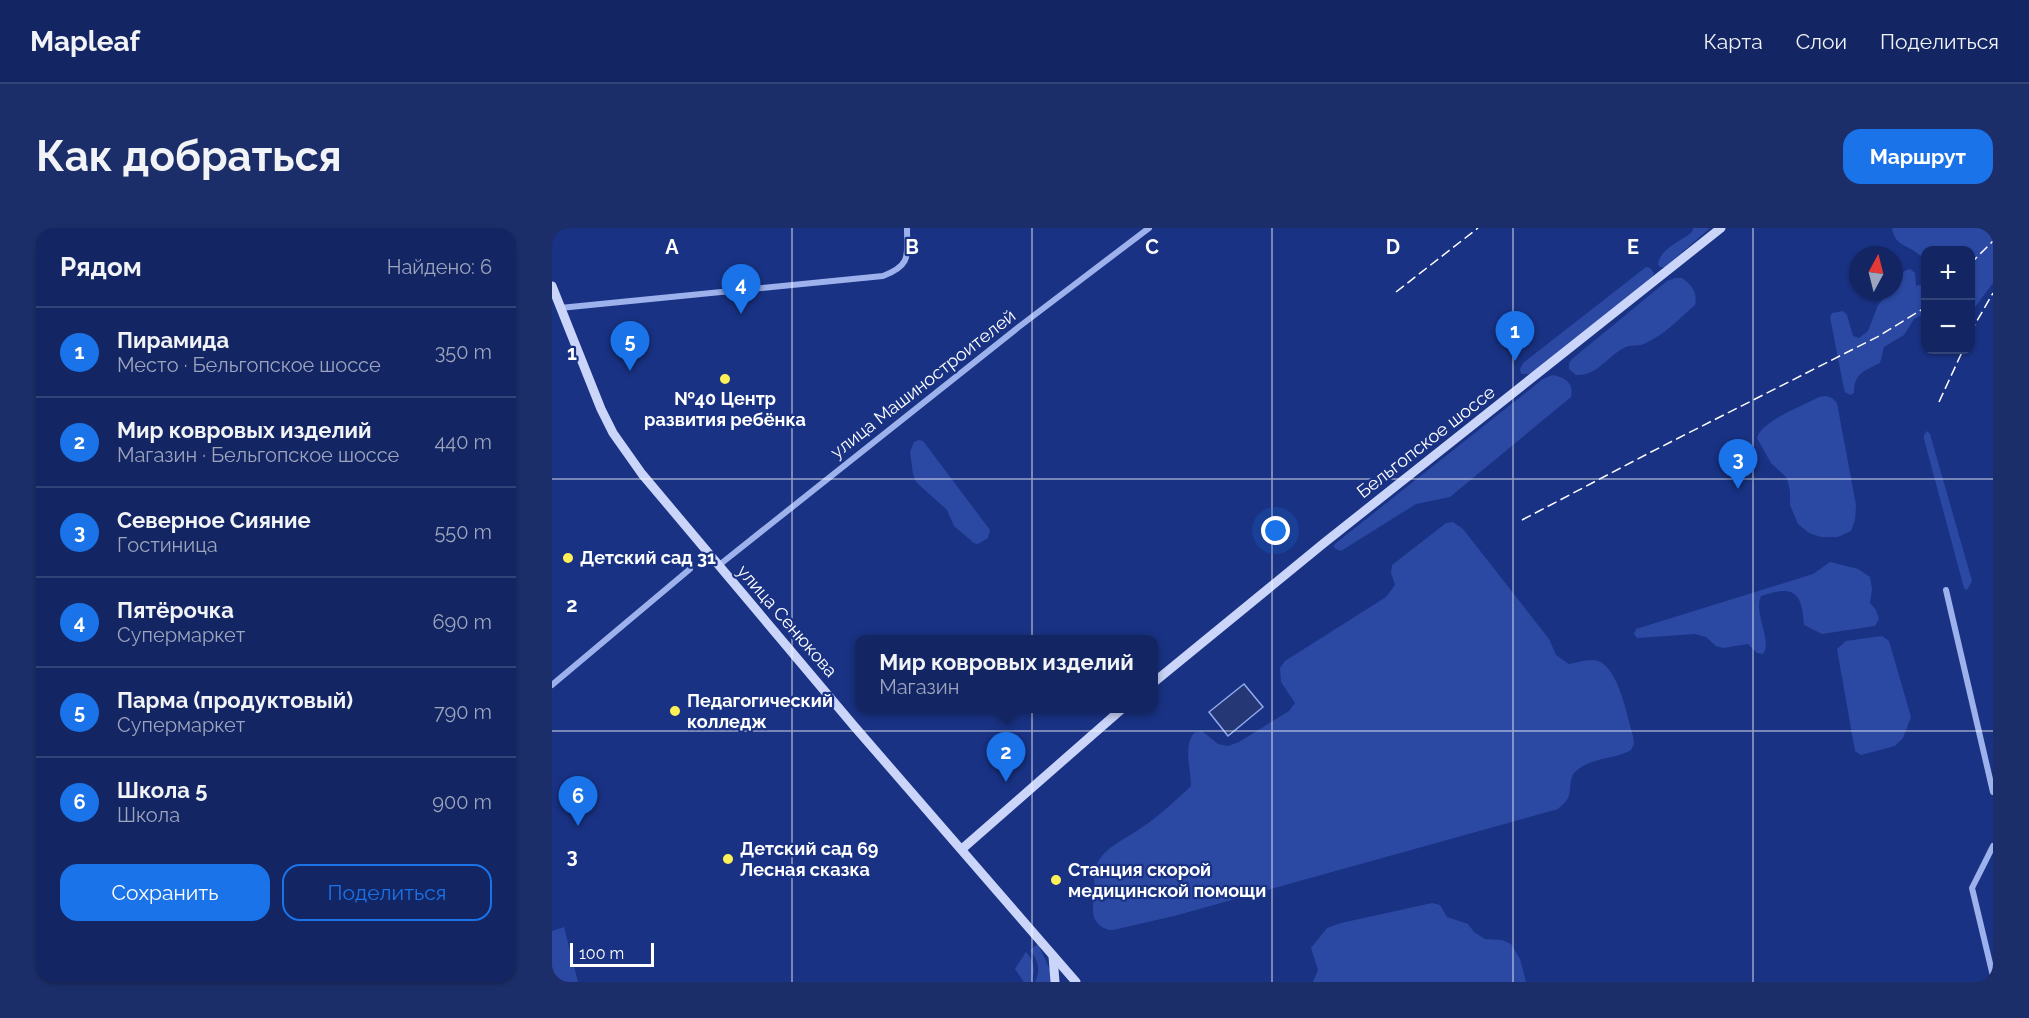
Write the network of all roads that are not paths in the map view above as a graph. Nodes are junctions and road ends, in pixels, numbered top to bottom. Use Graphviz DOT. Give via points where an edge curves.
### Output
graph roads {
  1 [pos="907,228"];
  2 [pos="1149,228"];
  3 [pos="1721,228"];
  4 [pos="552,286"];
  5 [pos="556,309"];
  6 [pos="718,566"];
  7 [pos="690,569"];
  8 [pos="1946,590"];
  9 [pos="1158,680"];
  10 [pos="552,685"];
  11 [pos="1117,713"];
  12 [pos="1993,792"];
  13 [pos="1993,846"];
  14 [pos="962,849"];
  15 [pos="1053,956"];
  16 [pos="1993,976"];
  17 [pos="1058,982"];
  18 [pos="1075,982"];
  1 -- 5 [label="street" via="906,258 897,271 883,276"];
  2 -- 6 [label="street, улица Машиностроителей"];
  3 -- 9 [label="street, Бельгопское шоссе"];
  4 -- 5 [label="street, улица Сенюкова"];
  5 -- 6 [label="street, улица Сенюкова" via="613,433"];
  6 -- 14 [label="street, улица Сенюкова"];
  7 -- 10 [label="street"];
  8 -- 12 [label="street"];
  11 -- 14 [label="street"];
  13 -- 16 [label="street" via="1972,888"];
  14 -- 15 [label="street, улица Сенюкова"];
  15 -- 17 [label="street, улица Сенюкова"];
  15 -- 18 [label="street, улица Сенюкова"];
  17 -- 18 [label="street, улица Сенюкова"];
}
